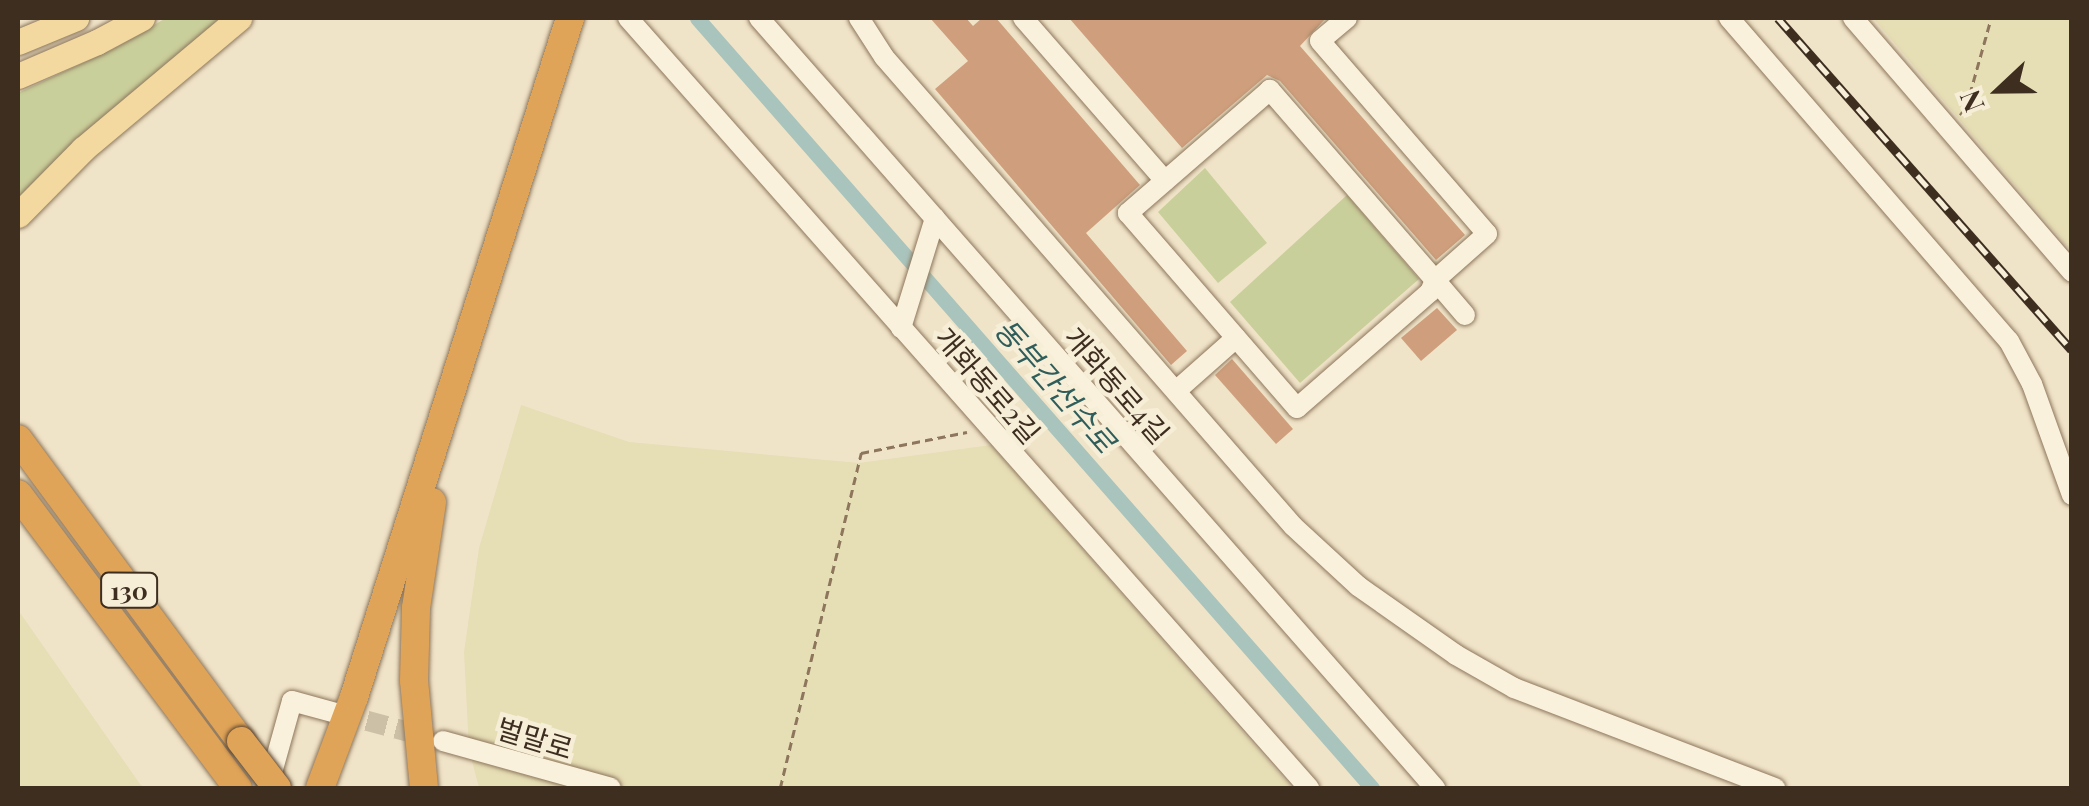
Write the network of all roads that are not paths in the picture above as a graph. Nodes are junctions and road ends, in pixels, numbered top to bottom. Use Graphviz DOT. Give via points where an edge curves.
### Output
graph roads {
  1 [pos="76,18"];
  2 [pos="142,18"];
  3 [pos="239,18"];
  4 [pos="628,18"];
  5 [pos="758,18"];
  6 [pos="859,18"];
  7 [pos="1023,18"];
  8 [pos="1347,18"];
  9 [pos="1729,18"];
  10 [pos="1853,18"];
  11 [pos="578,19"];
  12 [pos="18,42"];
  13 [pos="18,76"];
  14 [pos="1165,181"];
  15 [pos="18,215"];
  16 [pos="932,228"];
  17 [pos="2072,272"];
  18 [pos="1434,280"];
  19 [pos="1465,315"];
  20 [pos="903,321"];
  21 [pos="1236,338"];
  22 [pos="1176,391"];
  23 [pos="18,439"];
  24 [pos="18,494"];
  25 [pos="2072,495"];
  26 [pos="336,713"];
  27 [pos="443,741"];
  28 [pos="234,783"];
  29 [pos="268,788"];
  30 [pos="277,788"];
  31 [pos="320,788"];
  32 [pos="424,788"];
  33 [pos="611,788"];
  34 [pos="1309,788"];
  35 [pos="1435,788"];
  36 [pos="1775,788"];
  1 -- 12 [label="main road"];
  2 -- 13 [label="main road"];
  3 -- 15 [label="main road" via="84,149"];
  4 -- 20 [label="street, 개화동로2길"];
  5 -- 16 [label="street, 개화동로4길"];
  6 -- 22 [label="street" via="884,58"];
  7 -- 14 [label="street"];
  8 -- 18 [label="street" via="1320,41 1487,234"];
  9 -- 25 [label="street" via="2008,341 2032,384"];
  10 -- 17 [label="street"];
  11 -- 31 [label="highway"];
  11 -- 32 [label="highway" via="424,537 414,681"];
  14 -- 18 [label="street" via="1270,90"];
  14 -- 21 [label="street" via="1128,213"];
  16 -- 20 [label="street"];
  16 -- 35 [label="street, 개화동로4길"];
  18 -- 19 [label="street"];
  18 -- 21 [label="street" via="1430,292 1297,408"];
  20 -- 34 [label="street, 개화동로2길" via="983,421"];
  21 -- 22 [label="street"];
  22 -- 36 [label="street" via="1333,565 1456,655 1550,705"];
  23 -- 30 [label="highway, 130, bridge"];
  24 -- 28 [label="highway, 130"];
  26 -- 29 [label="street" via="292,701"];
  27 -- 33 [label="street, 벌말로"];
}
